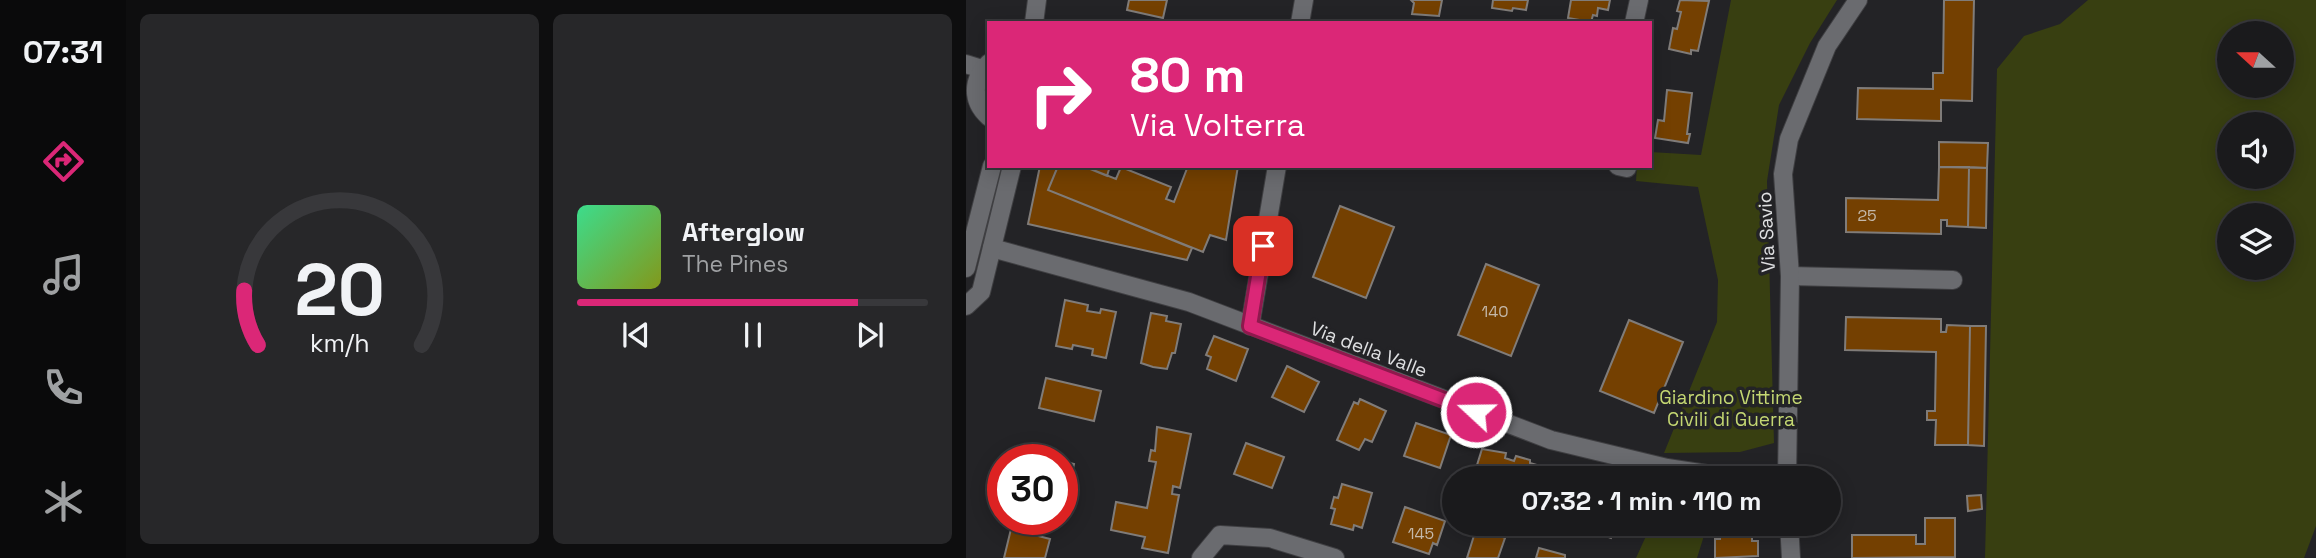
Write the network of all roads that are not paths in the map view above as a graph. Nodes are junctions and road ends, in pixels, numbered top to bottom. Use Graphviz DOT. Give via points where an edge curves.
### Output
graph roads {
  1 [pos="1304,0"];
  2 [pos="1639,0"];
  3 [pos="1858,0"];
  4 [pos="1300,21"];
  5 [pos="1634,21"];
  6 [pos="979,65"];
  7 [pos="971,97"];
  8 [pos="987,116"];
  9 [pos="991,168"];
  10 [pos="1012,168"];
  11 [pos="1277,168"];
  12 [pos="992,248"];
  13 [pos="966,268"];
  14 [pos="1790,276"];
  15 [pos="1953,280"];
  16 [pos="966,306"];
  17 [pos="1250,326"];
  18 [pos="1659,466"];
  19 [pos="1787,466"];
  20 [pos="1790,536"];
  21 [pos="1200,558"];
  22 [pos="1335,558"];
  23 [pos="1791,558"];
  1 -- 4 [label="street"];
  2 -- 5 [label="street"];
  3 -- 14 [label="street, Via Savio" via="1827,46 1789,139 1783,174"];
  6 -- 7 [label="street"];
  7 -- 8 [label="street"];
  9 -- 13 [label="street"];
  10 -- 12 [label="street"];
  11 -- 17 [label="street"];
  12 -- 16 [label="street" via="981,292"];
  12 -- 17 [label="street, Via della Valle" via="1189,302"];
  14 -- 15 [label="street"];
  14 -- 19 [label="street, Via Savio"];
  17 -- 18 [label="street, Via della Valle" via="1551,440"];
  20 -- 23 [label="street"];
  21 -- 22 [label="street" via="1220,535 1270,538"];
}
